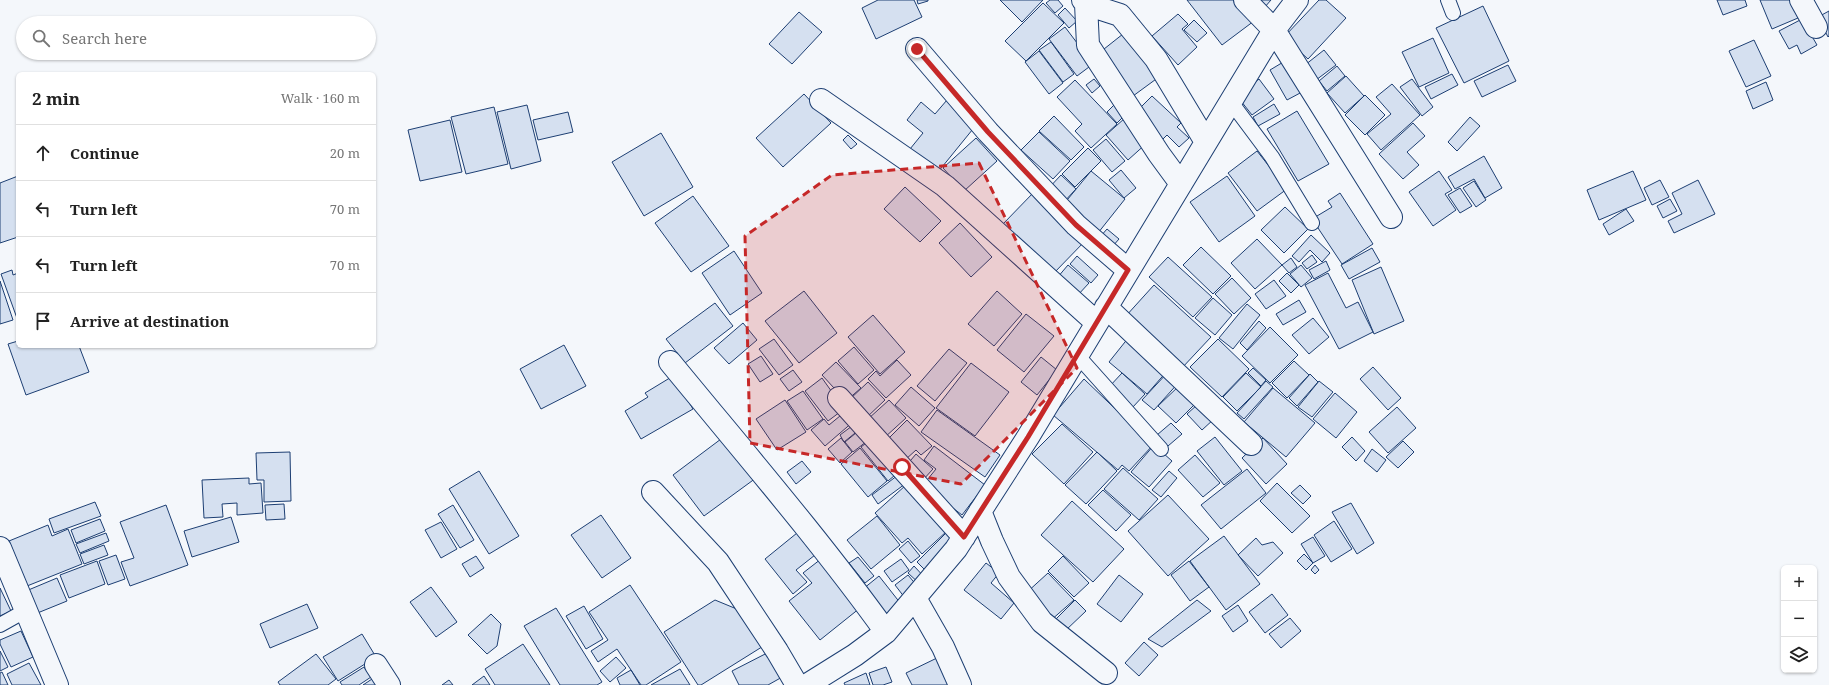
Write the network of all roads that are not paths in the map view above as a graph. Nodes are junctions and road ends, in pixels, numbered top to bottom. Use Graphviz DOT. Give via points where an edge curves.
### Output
graph roads {
  1 [pos="1245,0"];
  2 [pos="1297,0"];
  3 [pos="1801,0"];
  4 [pos="1084,2"];
  5 [pos="1816,27"];
  6 [pos="1274,30"];
  7 [pos="917,49"];
  8 [pos="821,100"];
  9 [pos="1230,102"];
  10 [pos="1206,142"];
  11 [pos="1181,184"];
  12 [pos="1391,218"];
  13 [pos="1312,223"];
  14 [pos="1128,270"];
  15 [pos="1102,315"];
  16 [pos="1077,355"];
  17 [pos="670,362"];
  18 [pos="839,398"];
  19 [pos="1252,444"];
  20 [pos="1161,449"];
  21 [pos="653,492"];
  22 [pos="980,511"];
  23 [pos="964,537"];
  24 [pos="0,550"];
  25 [pos="915,598"];
  26 [pos="25,611"];
  27 [pos="0,625"];
  28 [pos="886,632"];
  29 [pos="376,665"];
  30 [pos="1106,673"];
  31 [pos="57,685"];
  32 [pos="389,685"];
  33 [pos="797,685"];
  34 [pos="807,685"];
  35 [pos="960,685"];
  1 -- 6 [label="street"];
  2 -- 6 [label="street"];
  3 -- 5 [label="street"];
  4 -- 10 [label="street" via="1120,15 1156,59"];
  4 -- 11 [label="street" via="1088,45"];
  6 -- 9 [label="street"];
  6 -- 12 [label="street"];
  7 -- 14 [label="street" via="988,132 1076,225"];
  8 -- 15 [label="street" via="945,186"];
  9 -- 10 [label="street"];
  9 -- 13 [label="lane" via="1272,157"];
  10 -- 11 [label="street"];
  11 -- 14 [label="street"];
  14 -- 15 [label="street"];
  15 -- 16 [label="street"];
  15 -- 19 [label="street"];
  16 -- 20 [label="lane"];
  16 -- 22 [label="street"];
  17 -- 28 [label="street" via="811,534"];
  18 -- 23 [label="street"];
  21 -- 33 [label="street" via="718,562"];
  22 -- 23 [label="street"];
  22 -- 30 [label="street" via="1009,577 1042,622"];
  23 -- 25 [label="street"];
  24 -- 26 [label="street"];
  25 -- 28 [label="street"];
  25 -- 35 [label="street" via="943,647"];
  26 -- 27 [label="lane"];
  26 -- 31 [label="street"];
  28 -- 34 [label="street"];
  29 -- 32 [label="street"];
}
